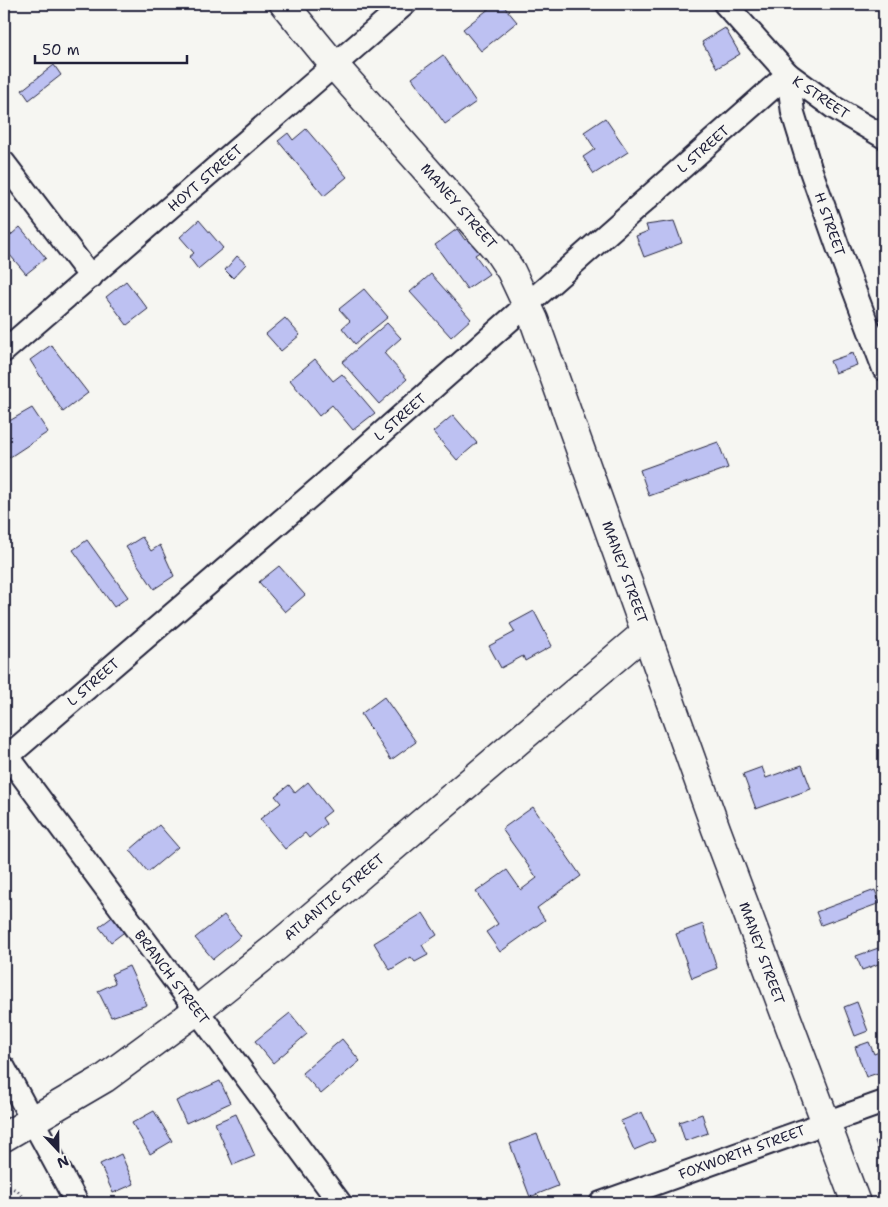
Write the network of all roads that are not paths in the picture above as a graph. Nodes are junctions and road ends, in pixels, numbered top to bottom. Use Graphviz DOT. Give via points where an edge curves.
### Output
graph roads {
  1 [pos="284,4"];
  2 [pos="405,4"];
  3 [pos="725,4"];
  4 [pos="334,65"];
  5 [pos="788,74"];
  6 [pos="884,137"];
  7 [pos="4,163"];
  8 [pos="90,277"];
  9 [pos="527,305"];
  10 [pos="4,351"];
  11 [pos="884,370"];
  12 [pos="646,632"];
  13 [pos="6,754"];
  14 [pos="196,1011"];
  15 [pos="4,1068"];
  16 [pos="884,1102"];
  17 [pos="32,1121"];
  18 [pos="826,1123"];
  19 [pos="4,1138"];
  20 [pos="77,1203"];
  21 [pos="340,1203"];
  22 [pos="601,1203"];
  23 [pos="856,1203"];
  1 -- 4 [label="street, MANEY STREET"];
  2 -- 4 [label="street, HOYT STREET"];
  3 -- 5 [label="street, K STREET"];
  4 -- 8 [label="street, HOYT STREET"];
  4 -- 9 [label="street, MANEY STREET" via="496,250 511,271"];
  5 -- 6 [label="street, K STREET"];
  5 -- 9 [label="street, L STREET"];
  5 -- 11 [label="street, H STREET" via="793,113 810,168"];
  7 -- 8 [label="street"];
  8 -- 10 [label="street, HOYT STREET"];
  9 -- 12 [label="street, MANEY STREET"];
  9 -- 13 [label="street, L STREET" via="323,485"];
  12 -- 14 [label="street, ATLANTIC STREET"];
  12 -- 18 [label="street, MANEY STREET"];
  13 -- 14 [label="street, BRANCH STREET"];
  14 -- 17 [label="street, ATLANTIC STREET" via="104,1078"];
  14 -- 21 [label="street, BRANCH STREET"];
  15 -- 17 [label="street"];
  16 -- 18 [label="street, FOXWORTH STREET"];
  17 -- 19 [label="street, ATLANTIC STREET"];
  17 -- 20 [label="street"];
  18 -- 22 [label="street, FOXWORTH STREET"];
  18 -- 23 [label="street, MANEY STREET"];
}
